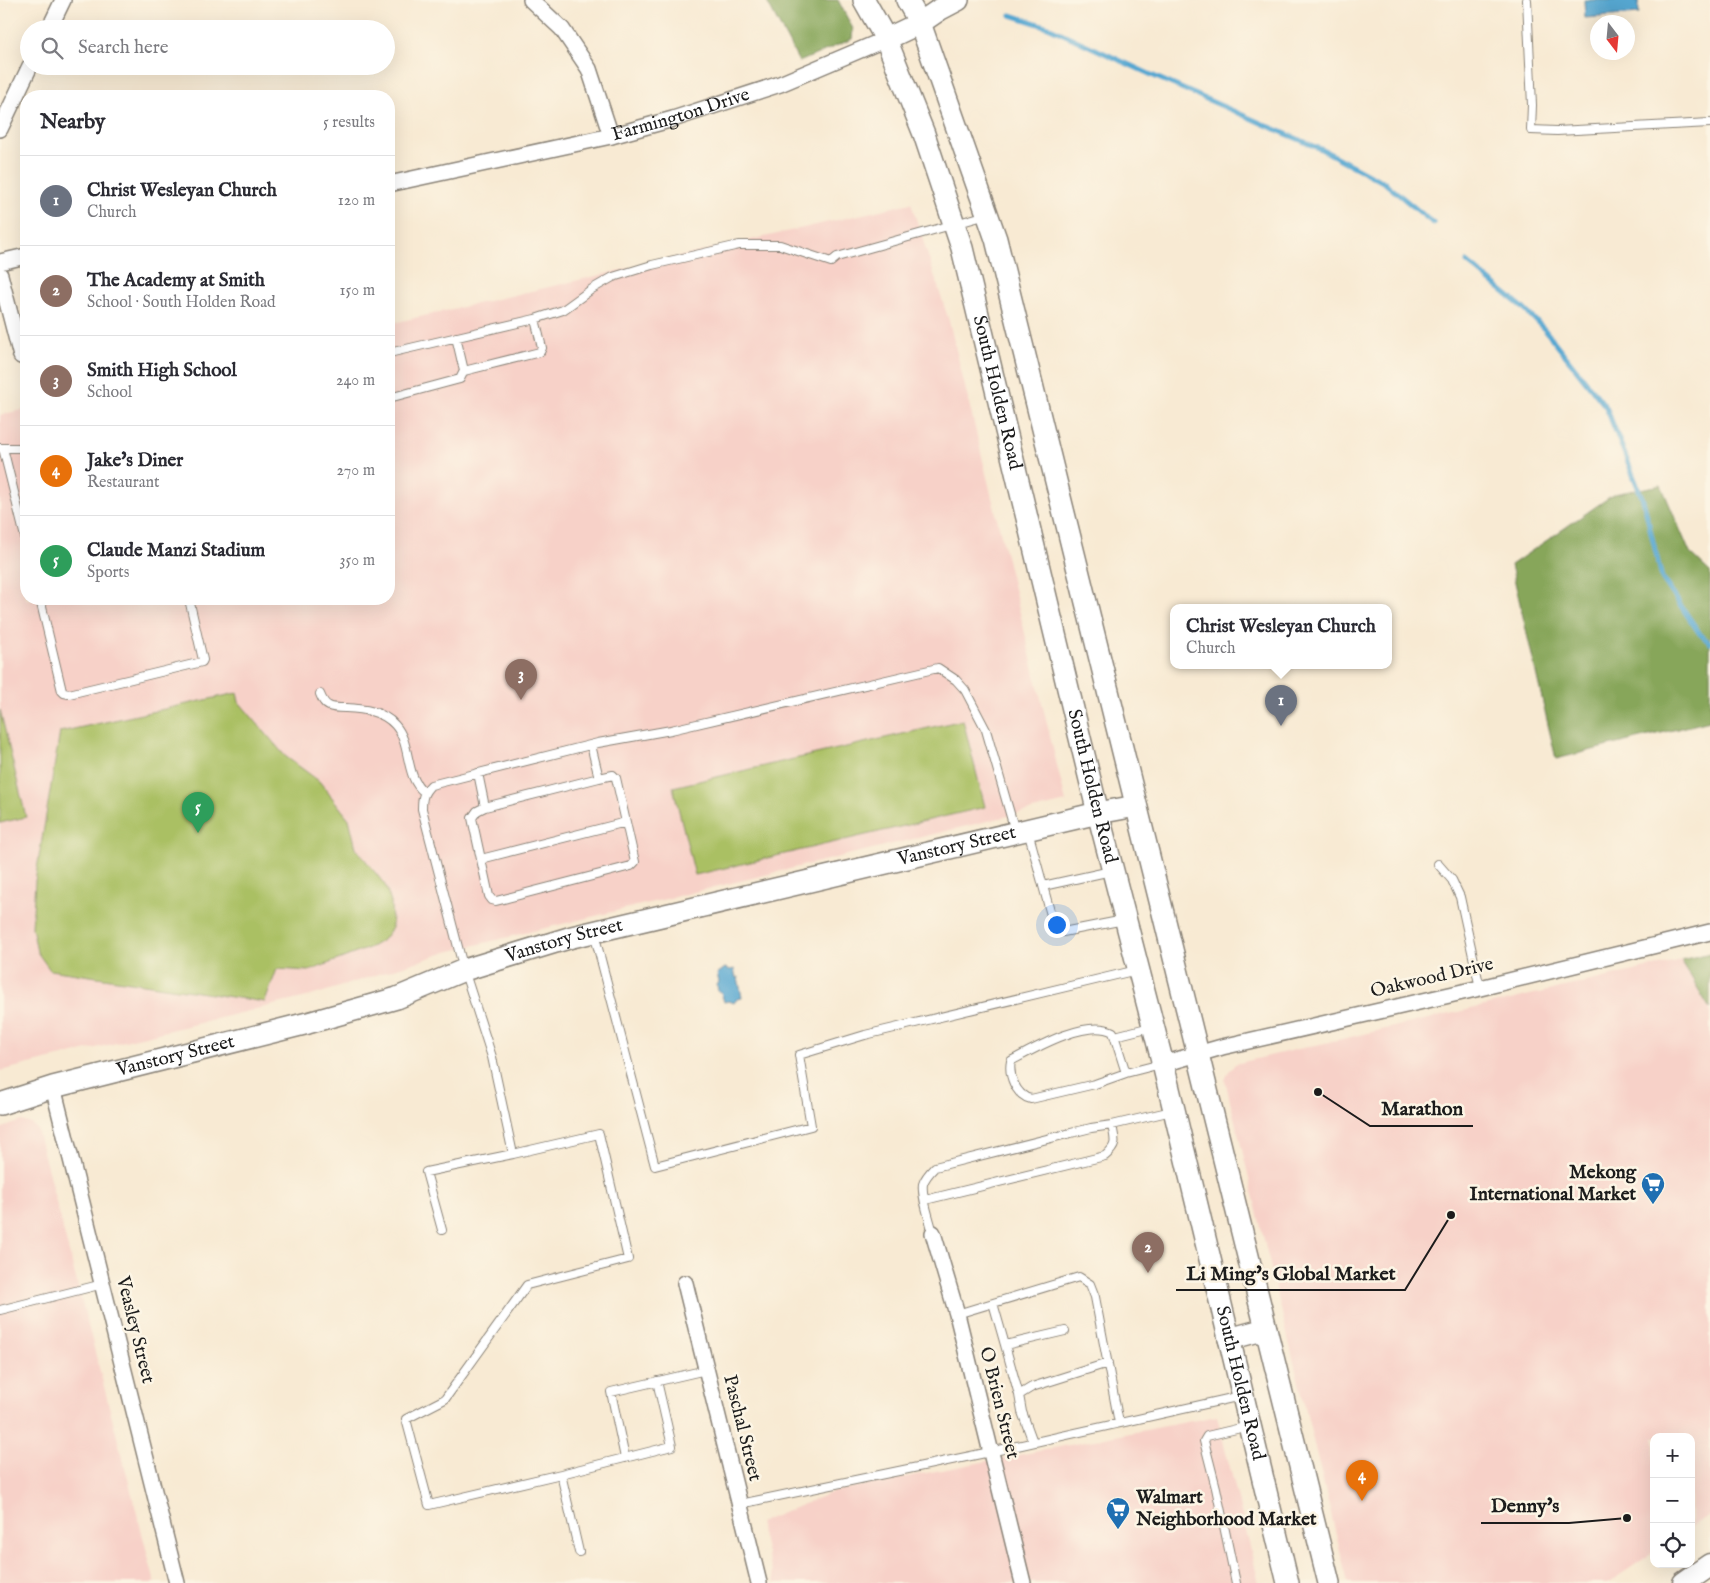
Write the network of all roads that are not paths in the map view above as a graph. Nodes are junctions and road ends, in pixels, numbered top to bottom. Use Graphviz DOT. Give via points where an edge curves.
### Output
graph roads {
  1 [pos="64,0"];
  2 [pos="531,0"];
  3 [pos="864,0"];
  4 [pos="907,0"];
  5 [pos="958,0"];
  6 [pos="1527,0"];
  7 [pos="54,20"];
  8 [pos="920,23"];
  9 [pos="886,39"];
  10 [pos="26,75"];
  11 [pos="1710,123"];
  12 [pos="0,130"];
  13 [pos="611,136"];
  14 [pos="395,183"];
  15 [pos="989,215"];
  16 [pos="954,225"];
  17 [pos="20,257"];
  18 [pos="0,262"];
  19 [pos="0,274"];
  20 [pos="535,319"];
  21 [pos="456,337"];
  22 [pos="20,352"];
  23 [pos="395,352"];
  24 [pos="464,371"];
  25 [pos="395,397"];
  26 [pos="1,448"];
  27 [pos="20,448"];
  28 [pos="20,518"];
  29 [pos="41,605"];
  30 [pos="190,605"];
  31 [pos="320,694"];
  32 [pos="595,744"];
  33 [pos="478,773"];
  34 [pos="599,778"];
  35 [pos="424,792"];
  36 [pos="1136,806"];
  37 [pos="485,807"];
  38 [pos="1098,813"];
  39 [pos="626,822"];
  40 [pos="1022,831"];
  41 [pos="481,859"];
  42 [pos="1438,864"];
  43 [pos="1113,870"];
  44 [pos="1043,886"];
  45 [pos="1126,919"];
  46 [pos="594,932"];
  47 [pos="1710,932"];
  48 [pos="464,970"];
  49 [pos="1139,970"];
  50 [pos="1480,988"];
  51 [pos="1153,1026"];
  52 [pos="1115,1036"];
  53 [pos="1199,1053"];
  54 [pos="1163,1064"];
  55 [pos="1126,1072"];
  56 [pos="53,1087"];
  57 [pos="0,1104"];
  58 [pos="1174,1111"];
  59 [pos="1112,1125"];
  60 [pos="514,1154"];
  61 [pos="925,1200"];
  62 [pos="442,1230"];
  63 [pos="933,1233"];
  64 [pos="685,1283"];
  65 [pos="103,1284"];
  66 [pos="993,1303"];
  67 [pos="0,1310"];
  68 [pos="956,1314"];
  69 [pos="1266,1330"];
  70 [pos="1064,1331"];
  71 [pos="1229,1339"];
  72 [pos="1005,1345"];
  73 [pos="1108,1363"];
  74 [pos="706,1370"];
  75 [pos="658,1381"];
  76 [pos="1019,1396"];
  77 [pos="1243,1396"];
  78 [pos="1119,1423"];
  79 [pos="1250,1426"];
  80 [pos="1033,1442"];
  81 [pos="990,1452"];
  82 [pos="625,1458"];
  83 [pos="562,1474"];
  84 [pos="740,1504"];
  85 [pos="579,1552"];
  86 [pos="1710,1565"];
  87 [pos="177,1583"];
  88 [pos="759,1583"];
  89 [pos="1023,1583"];
  90 [pos="1236,1583"];
  91 [pos="1288,1583"];
  92 [pos="1329,1583"];
  93 [pos="1684,1583"];
  1 -- 7 [label="street"];
  2 -- 13 [label="street" via="562,29 589,69"];
  3 -- 9 [label="main road, South Holden Road"];
  4 -- 8 [label="main road, South Holden Road"];
  5 -- 8 [label="main road, Farmington Drive"];
  6 -- 11 [label="lane" via="1531,130"];
  8 -- 9 [label="main road, Farmington Drive"];
  8 -- 15 [label="main road, South Holden Road"];
  9 -- 13 [label="street, Farmington Drive" via="780,84"];
  9 -- 16 [label="main road, South Holden Road" via="924,134"];
  10 -- 12 [label="street"];
  13 -- 14 [label="street, Farmington Drive"];
  15 -- 16 [label="lane"];
  15 -- 36 [label="main road, South Holden Road"];
  16 -- 20 [label="lane" via="837,257 831,262 780,245 740,245 612,277 563,310"];
  16 -- 38 [label="main road, South Holden Road"];
  17 -- 18 [label="street"];
  19 -- 22 [label="street"];
  20 -- 21 [label="lane"];
  20 -- 24 [label="lane" via="542,348 540,352"];
  21 -- 23 [label="lane"];
  21 -- 24 [label="lane"];
  24 -- 25 [label="lane" via="460,380"];
  26 -- 27 [label="lane"];
  26 -- 28 [label="lane"];
  29 -- 30 [label="lane" via="62,691 69,694 199,664 203,660"];
  31 -- 35 [label="lane" via="330,707 367,710 395,724 415,782"];
  32 -- 33 [label="lane"];
  32 -- 34 [label="lane"];
  32 -- 40 [label="lane" via="671,730 938,668 965,690 986,730"];
  33 -- 35 [label="lane" via="431,785"];
  33 -- 37 [label="lane"];
  34 -- 37 [label="lane"];
  34 -- 39 [label="lane" via="613,775 616,778"];
  35 -- 48 [label="lane" via="422,809"];
  36 -- 38 [label="main road, Vanstory Street"];
  36 -- 53 [label="main road, South Holden Road"];
  37 -- 41 [label="lane" via="476,811 472,818"];
  38 -- 40 [label="main road, Vanstory Street"];
  38 -- 43 [label="main road, South Holden Road"];
  39 -- 41 [label="lane"];
  39 -- 41 [label="lane" via="635,862 632,866 496,901 489,896"];
  40 -- 44 [label="lane"];
  40 -- 46 [label="main road, Vanstory Street"];
  42 -- 50 [label="lane" via="1452,880 1460,897"];
  43 -- 44 [label="lane"];
  43 -- 45 [label="main road, South Holden Road"];
  44 -- 45 [label="lane" via="1054,926 1063,932"];
  45 -- 49 [label="main road, South Holden Road"];
  46 -- 48 [label="main road, Vanstory Street"];
  46 -- 49 [label="lane" via="655,1166 811,1126 799,1055 866,1035"];
  47 -- 50 [label="street, Oakwood Drive"];
  48 -- 56 [label="main road, Vanstory Street" via="397,998"];
  48 -- 60 [label="lane" via="492,1057"];
  49 -- 51 [label="main road, South Holden Road"];
  50 -- 53 [label="street, Oakwood Drive"];
  51 -- 52 [label="lane"];
  51 -- 54 [label="main road, South Holden Road"];
  52 -- 55 [label="lane"];
  52 -- 55 [label="lane" via="1108,1029 1100,1028 1053,1039 1012,1061 1011,1078 1022,1094 1032,1099 1095,1084"];
  53 -- 54 [label="street, Oakwood Drive"];
  53 -- 69 [label="main road, South Holden Road"];
  54 -- 55 [label="lane"];
  54 -- 58 [label="main road, South Holden Road"];
  56 -- 57 [label="main road, Vanstory Street"];
  56 -- 65 [label="street, Veasley Street"];
  58 -- 59 [label="lane"];
  58 -- 71 [label="main road, South Holden Road"];
  59 -- 61 [label="lane" via="935,1167 923,1184"];
  59 -- 61 [label="lane" via="1116,1142 1105,1156"];
  60 -- 62 [label="lane" via="426,1172"];
  60 -- 83 [label="lane" via="599,1134 628,1259 527,1285 446,1399 406,1419 429,1505"];
  61 -- 63 [label="lane"];
  63 -- 68 [label="street, O Brien Street"];
  64 -- 74 [label="street, Paschal Street"];
  65 -- 67 [label="lane"];
  65 -- 87 [label="street, Veasley Street"];
  66 -- 68 [label="lane"];
  66 -- 72 [label="lane"];
  66 -- 73 [label="lane" via="1079,1277 1090,1284 1095,1297"];
  68 -- 81 [label="street, O Brien Street"];
  69 -- 71 [label="main road"];
  69 -- 92 [label="main road, South Holden Road"];
  70 -- 72 [label="lane"];
  71 -- 77 [label="main road, South Holden Road"];
  72 -- 76 [label="lane"];
  73 -- 76 [label="lane" via="1032,1387"];
  73 -- 78 [label="lane"];
  74 -- 75 [label="lane"];
  74 -- 84 [label="street, Paschal Street"];
  75 -- 82 [label="lane" via="672,1446"];
  75 -- 82 [label="lane" via="611,1392"];
  76 -- 80 [label="lane"];
  77 -- 78 [label="lane"];
  77 -- 79 [label="main road, South Holden Road"];
  78 -- 80 [label="lane"];
  79 -- 90 [label="lane" via="1207,1436 1204,1441"];
  79 -- 91 [label="main road, South Holden Road"];
  80 -- 81 [label="lane"];
  81 -- 84 [label="lane"];
  81 -- 89 [label="street, O Brien Street"];
  82 -- 83 [label="lane"];
  83 -- 85 [label="lane"];
  84 -- 88 [label="street, Paschal Street"];
  86 -- 93 [label="main road"];
}
